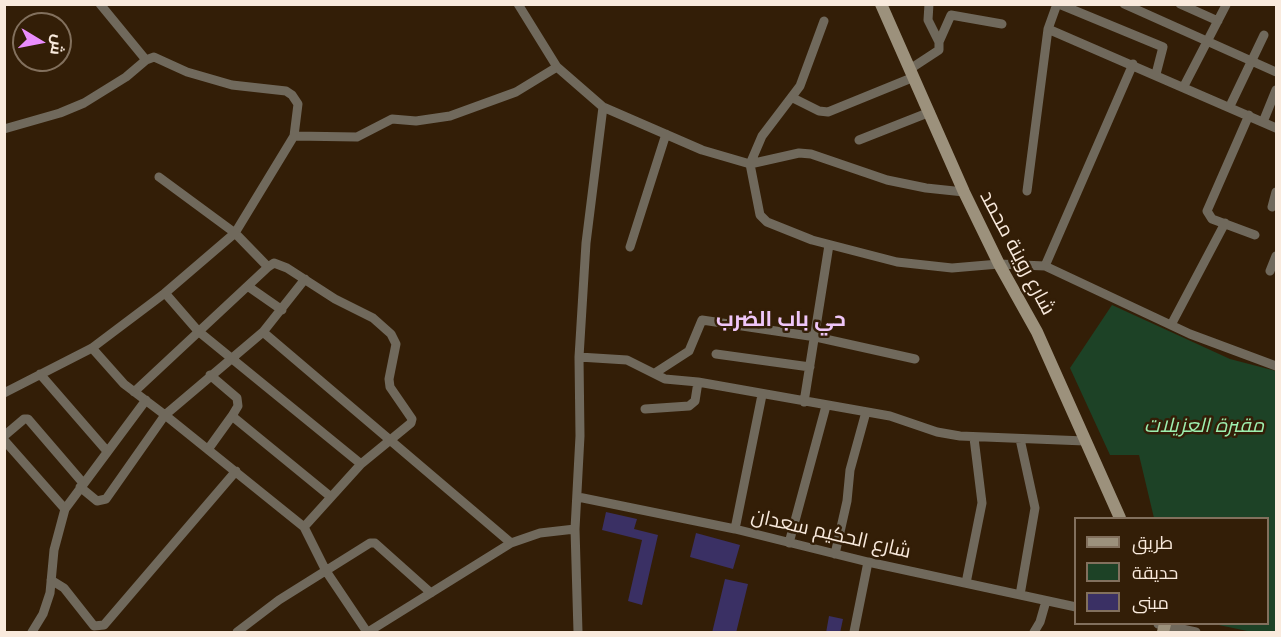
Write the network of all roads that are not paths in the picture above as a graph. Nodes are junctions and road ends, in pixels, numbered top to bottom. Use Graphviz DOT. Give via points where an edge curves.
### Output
graph roads {
  1 [pos="100,4"];
  2 [pos="518,4"];
  3 [pos="880,4"];
  4 [pos="929,4"];
  5 [pos="1058,4"];
  6 [pos="1124,4"];
  7 [pos="1180,4"];
  8 [pos="1226,5"];
  9 [pos="824,21"];
  10 [pos="1218,21"];
  11 [pos="1002,24"];
  12 [pos="1048,29"];
  13 [pos="1264,35"];
  14 [pos="1207,41"];
  15 [pos="939,42"];
  16 [pos="146,60"];
  17 [pos="1251,61"];
  18 [pos="1133,64"];
  19 [pos="557,67"];
  20 [pos="1276,72"];
  21 [pos="912,73"];
  22 [pos="1156,74"];
  23 [pos="1184,86"];
  24 [pos="1276,90"];
  25 [pos="793,98"];
  26 [pos="1230,106"];
  27 [pos="603,107"];
  28 [pos="930,112"];
  29 [pos="1249,116"];
  30 [pos="1263,122"];
  31 [pos="4,129"];
  32 [pos="1276,129"];
  33 [pos="666,134"];
  34 [pos="294,136"];
  35 [pos="860,140"];
  36 [pos="750,164"];
  37 [pos="159,177"];
  38 [pos="1027,191"];
  39 [pos="964,192"];
  40 [pos="1276,192"];
  41 [pos="1272,207"];
  42 [pos="1225,223"];
  43 [pos="235,233"];
  44 [pos="1255,235"];
  45 [pos="829,245"];
  46 [pos="630,247"];
  47 [pos="1276,256"];
  48 [pos="999,264"];
  49 [pos="1045,266"];
  50 [pos="268,267"];
  51 [pos="1270,271"];
  52 [pos="305,279"];
  53 [pos="249,287"];
  54 [pos="165,293"];
  55 [pos="282,310"];
  56 [pos="1171,325"];
  57 [pos="198,332"];
  58 [pos="263,332"];
  59 [pos="816,338"];
  60 [pos="92,348"];
  61 [pos="716,354"];
  62 [pos="579,357"];
  63 [pos="229,359"];
  64 [pos="915,359"];
  65 [pos="1276,366"];
  66 [pos="810,367"];
  67 [pos="655,373"];
  68 [pos="40,374"];
  69 [pos="210,375"];
  70 [pos="698,382"];
  71 [pos="134,392"];
  72 [pos="4,393"];
  73 [pos="762,394"];
  74 [pos="146,400"];
  75 [pos="804,402"];
  76 [pos="826,406"];
  77 [pos="645,408"];
  78 [pos="866,412"];
  79 [pos="165,415"];
  80 [pos="232,416"];
  81 [pos="4,438"];
  82 [pos="974,438"];
  83 [pos="1020,439"];
  84 [pos="389,441"];
  85 [pos="1085,441"];
  86 [pos="209,448"];
  87 [pos="106,450"];
  88 [pos="361,464"];
  89 [pos="236,471"];
  90 [pos="81,485"];
  91 [pos="331,497"];
  92 [pos="578,497"];
  93 [pos="65,509"];
  94 [pos="1119,517"];
  95 [pos="304,527"];
  96 [pos="575,529"];
  97 [pos="735,529"];
  98 [pos="511,543"];
  99 [pos="789,543"];
  100 [pos="836,554"];
  101 [pos="868,562"];
  102 [pos="326,571"];
  103 [pos="51,579"];
  104 [pos="966,583"];
  105 [pos="431,593"];
  106 [pos="1020,595"];
  107 [pos="1046,601"];
  108 [pos="1074,607"];
  109 [pos="1163,626"];
  110 [pos="32,633"];
  111 [pos="237,633"];
  112 [pos="367,633"];
  113 [pos="578,633"];
  114 [pos="854,633"];
  115 [pos="1034,633"];
  116 [pos="1196,633"];
  1 -- 16 [label="street"];
  2 -- 19 [label="street"];
  3 -- 21 [label="main road, شارع روينة محمد"];
  4 -- 15 [label="street" via="928,20"];
  5 -- 12 [label="street"];
  5 -- 22 [label="street" via="1163,48"];
  6 -- 14 [label="street"];
  7 -- 10 [label="street"];
  8 -- 10 [label="street"];
  9 -- 25 [label="street"];
  10 -- 14 [label="street"];
  11 -- 15 [label="street" via="951,15"];
  12 -- 18 [label="street"];
  12 -- 38 [label="street"];
  13 -- 17 [label="street"];
  14 -- 17 [label="street"];
  14 -- 23 [label="street"];
  15 -- 21 [label="street" via="938,52"];
  16 -- 31 [label="street" via="84,103 60,114"];
  16 -- 34 [label="street" via="154,57 232,85 286,91 298,104"];
  17 -- 20 [label="street"];
  17 -- 26 [label="street"];
  18 -- 22 [label="street"];
  18 -- 49 [label="street"];
  19 -- 27 [label="street"];
  19 -- 34 [label="street" via="516,92 450,117 392,119 357,137"];
  21 -- 25 [label="street" via="828,112"];
  21 -- 28 [label="main road, شارع روينة محمد"];
  22 -- 23 [label="street"];
  23 -- 26 [label="street"];
  24 -- 30 [label="street"];
  25 -- 36 [label="street" via="762,136"];
  26 -- 29 [label="street"];
  27 -- 33 [label="street"];
  27 -- 62 [label="street" via="585,243"];
  28 -- 35 [label="street"];
  28 -- 39 [label="main road, شارع روينة محمد"];
  29 -- 30 [label="street"];
  29 -- 42 [label="street" via="1207,212 1209,217"];
  30 -- 32 [label="street"];
  33 -- 36 [label="street"];
  33 -- 46 [label="street"];
  34 -- 43 [label="street"];
  36 -- 39 [label="street" via="799,153 812,154 897,182"];
  36 -- 45 [label="street" via="760,215 767,222"];
  37 -- 43 [label="street"];
  39 -- 48 [label="main road, شارع روينة محمد"];
  40 -- 41 [label="street"];
  42 -- 44 [label="street"];
  42 -- 56 [label="street"];
  43 -- 50 [label="street"];
  43 -- 54 [label="street"];
  45 -- 48 [label="street" via="930,267 977,268"];
  45 -- 59 [label="street"];
  47 -- 51 [label="street"];
  48 -- 49 [label="street"];
  48 -- 85 [label="main road, شارع روينة محمد" via="1037,332"];
  49 -- 56 [label="street"];
  50 -- 52 [label="street" via="274,263"];
  50 -- 53 [label="street"];
  52 -- 55 [label="street"];
  52 -- 84 [label="street" via="372,318 394,339 390,387 412,419"];
  53 -- 55 [label="street"];
  53 -- 57 [label="street"];
  54 -- 57 [label="street"];
  54 -- 60 [label="street"];
  55 -- 58 [label="street"];
  56 -- 65 [label="street"];
  57 -- 63 [label="street"];
  57 -- 71 [label="street"];
  58 -- 63 [label="street"];
  58 -- 84 [label="street"];
  59 -- 64 [label="street"];
  59 -- 66 [label="street"];
  59 -- 67 [label="street" via="702,320 689,351"];
  60 -- 68 [label="street"];
  60 -- 71 [label="street"];
  61 -- 66 [label="street"];
  62 -- 67 [label="street" via="627,360"];
  62 -- 92 [label="street"];
  63 -- 69 [label="street"];
  63 -- 88 [label="street"];
  66 -- 75 [label="street"];
  67 -- 70 [label="street" via="665,379"];
  68 -- 72 [label="street"];
  68 -- 87 [label="street"];
  69 -- 79 [label="street"];
  69 -- 80 [label="street" via="237,398 238,406"];
  70 -- 73 [label="street"];
  70 -- 77 [label="street" via="694,401 688,406"];
  71 -- 74 [label="street"];
  73 -- 75 [label="street"];
  73 -- 97 [label="street"];
  74 -- 79 [label="street"];
  74 -- 87 [label="street"];
  75 -- 76 [label="street"];
  76 -- 78 [label="street"];
  76 -- 99 [label="street"];
  78 -- 82 [label="street"];
  78 -- 100 [label="street" via="853,457"];
  79 -- 86 [label="street"];
  79 -- 90 [label="street" via="106,499 97,501"];
  80 -- 86 [label="street"];
  80 -- 91 [label="street"];
  81 -- 90 [label="street" via="28,419"];
  81 -- 93 [label="street"];
  82 -- 83 [label="street"];
  82 -- 104 [label="street" via="982,503"];
  83 -- 85 [label="street"];
  83 -- 106 [label="street" via="1035,508"];
  84 -- 88 [label="street"];
  84 -- 98 [label="street"];
  85 -- 94 [label="main road, شارع روينة محمد"];
  86 -- 89 [label="street"];
  87 -- 90 [label="street"];
  88 -- 91 [label="street"];
  89 -- 95 [label="street"];
  89 -- 103 [label="street" via="104,626 94,626 64,588"];
  90 -- 93 [label="street"];
  91 -- 95 [label="street"];
  92 -- 96 [label="street"];
  92 -- 97 [label="street, شارع الحكيم سعدان"];
  93 -- 103 [label="street"];
  95 -- 102 [label="street"];
  96 -- 98 [label="street" via="540,533"];
  96 -- 113 [label="street"];
  97 -- 99 [label="street, شارع الحكيم سعدان"];
  98 -- 105 [label="street"];
  99 -- 100 [label="street, شارع الحكيم سعدان"];
  100 -- 101 [label="street, شارع الحكيم سعدان"];
  101 -- 104 [label="street, شارع الحكيم سعدان"];
  101 -- 114 [label="street"];
  102 -- 105 [label="street" via="364,544 373,542"];
  102 -- 111 [label="street" via="257,615"];
  102 -- 112 [label="street"];
  103 -- 110 [label="street" via="43,614"];
  104 -- 106 [label="street, شارع الحكيم سعدان"];
  105 -- 112 [label="street"];
  106 -- 107 [label="street, شارع الحكيم سعدان"];
  107 -- 108 [label="street, شارع الحكيم سعدان"];
  107 -- 115 [label="street"];
  109 -- 116 [label="street"];
}
